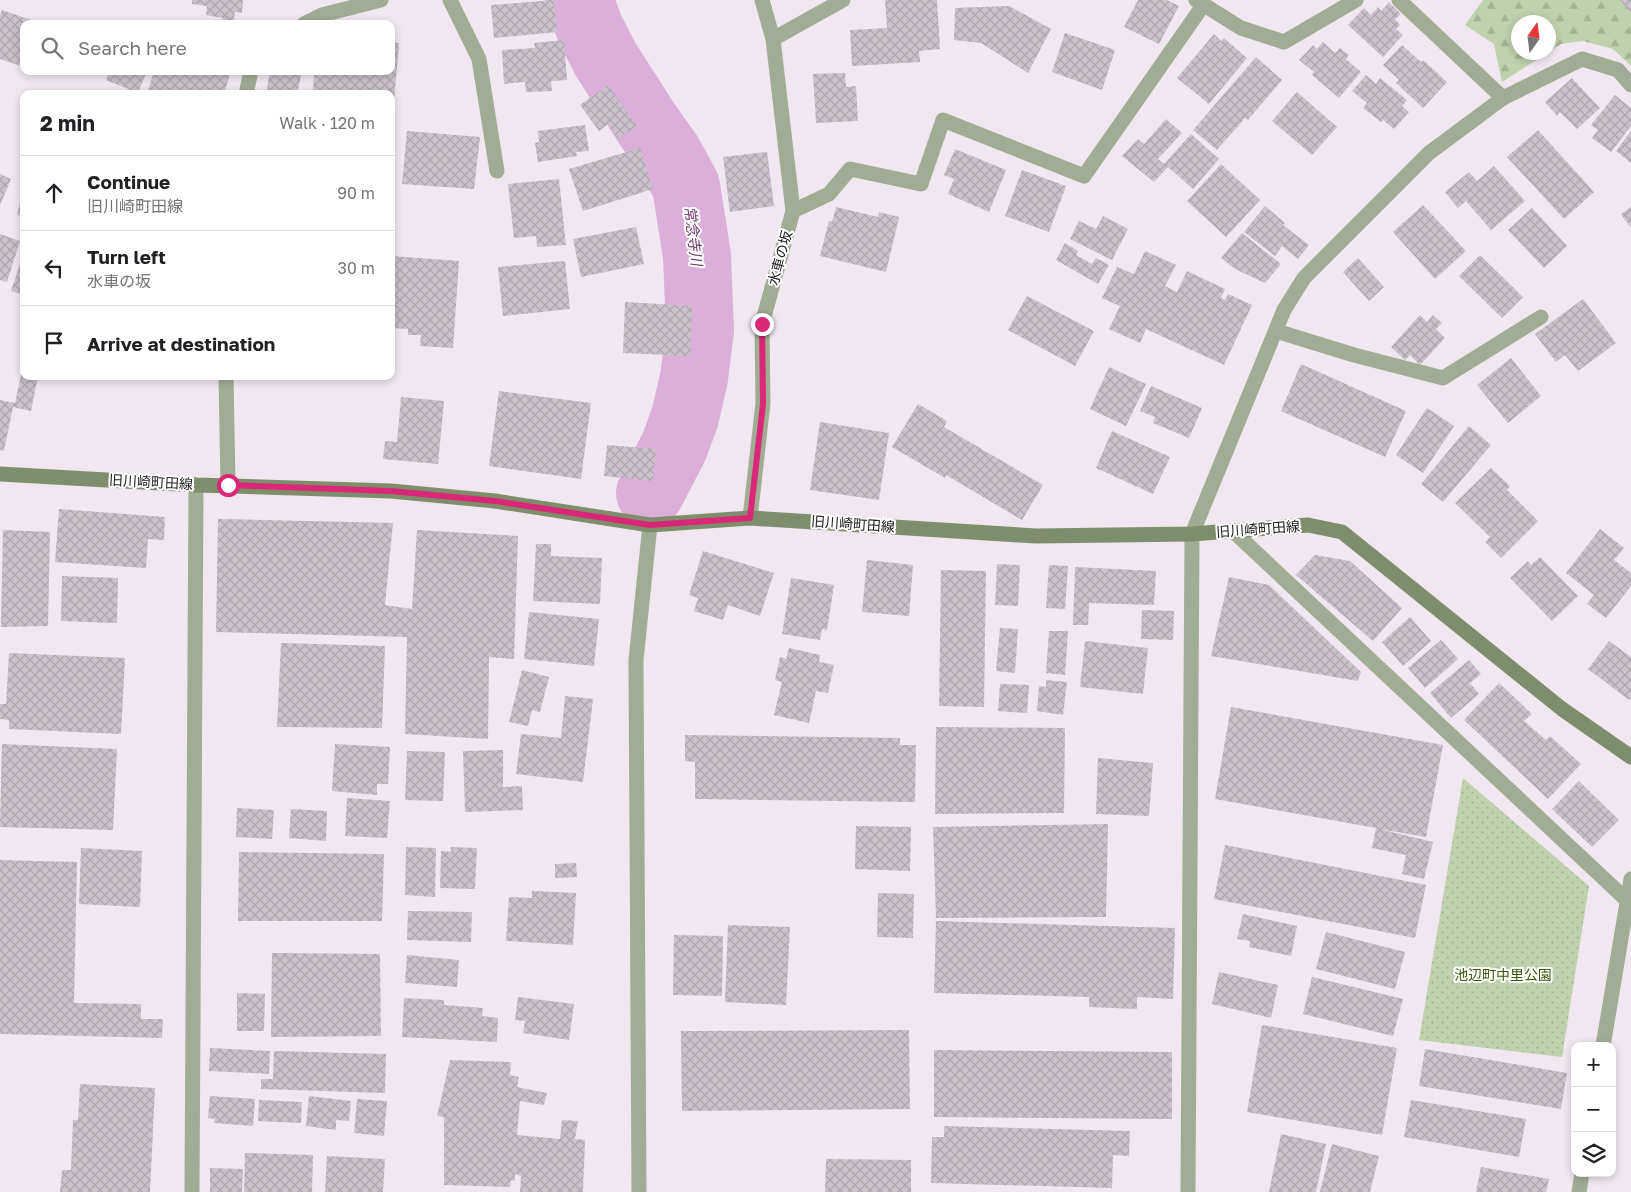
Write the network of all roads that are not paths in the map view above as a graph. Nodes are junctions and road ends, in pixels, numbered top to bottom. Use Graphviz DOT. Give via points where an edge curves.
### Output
graph roads {
  1 [pos="381,0"];
  2 [pos="450,0"];
  3 [pos="762,0"];
  4 [pos="843,0"];
  5 [pos="1356,0"];
  6 [pos="1399,0"];
  7 [pos="1200,2"];
  8 [pos="312,20"];
  9 [pos="773,39"];
  10 [pos="250,75"];
  11 [pos="1631,85"];
  12 [pos="247,90"];
  13 [pos="1503,98"];
  14 [pos="497,170"];
  15 [pos="793,211"];
  16 [pos="1541,317"];
  17 [pos="1276,331"];
  18 [pos="226,380"];
  19 [pos="0,474"];
  20 [pos="196,484"];
  21 [pos="228,485"];
  22 [pos="750,518"];
  23 [pos="650,525"];
  24 [pos="1233,531"];
  25 [pos="1192,534"];
  26 [pos="1631,757"];
  27 [pos="1631,879"];
  28 [pos="1629,903"];
  29 [pos="1604,1042"];
  30 [pos="1581,1177"];
  31 [pos="192,1192"];
  32 [pos="639,1192"];
  33 [pos="1188,1192"];
  34 [pos="1579,1192"];
  1 -- 8 [label="street"];
  2 -- 14 [label="street" via="479,59"];
  3 -- 9 [label="street, 水車の坂"];
  4 -- 9 [label="street"];
  5 -- 7 [label="street" via="1284,42 1241,28"];
  6 -- 13 [label="street"];
  7 -- 15 [label="street" via="1084,176 943,120 920,184 850,169 829,194"];
  9 -- 15 [label="street, 水車の坂"];
  10 -- 12 [label="street"];
  11 -- 13 [label="street" via="1618,70 1582,59"];
  13 -- 17 [label="street" via="1429,153 1304,278 1284,310"];
  15 -- 22 [label="street, 水車の坂" via="762,324 763,404"];
  16 -- 17 [label="street" via="1443,378"];
  17 -- 25 [label="street"];
  18 -- 21 [label="street"];
  19 -- 20 [label="main road, 旧川崎町田線"];
  20 -- 21 [label="main road, 旧川崎町田線"];
  20 -- 31 [label="street"];
  21 -- 23 [label="main road, 旧川崎町田線" via="391,491 495,501"];
  22 -- 23 [label="main road, 旧川崎町田線"];
  22 -- 25 [label="main road, 旧川崎町田線" via="1036,536"];
  23 -- 32 [label="street" via="636,660"];
  24 -- 25 [label="main road, 旧川崎町田線"];
  24 -- 26 [label="main road, 旧川崎町田線" via="1308,525 1342,532 1562,709"];
  24 -- 28 [label="street"];
  25 -- 33 [label="street"];
  27 -- 28 [label="street"];
  28 -- 29 [label="street"];
  30 -- 34 [label="street"];
}
